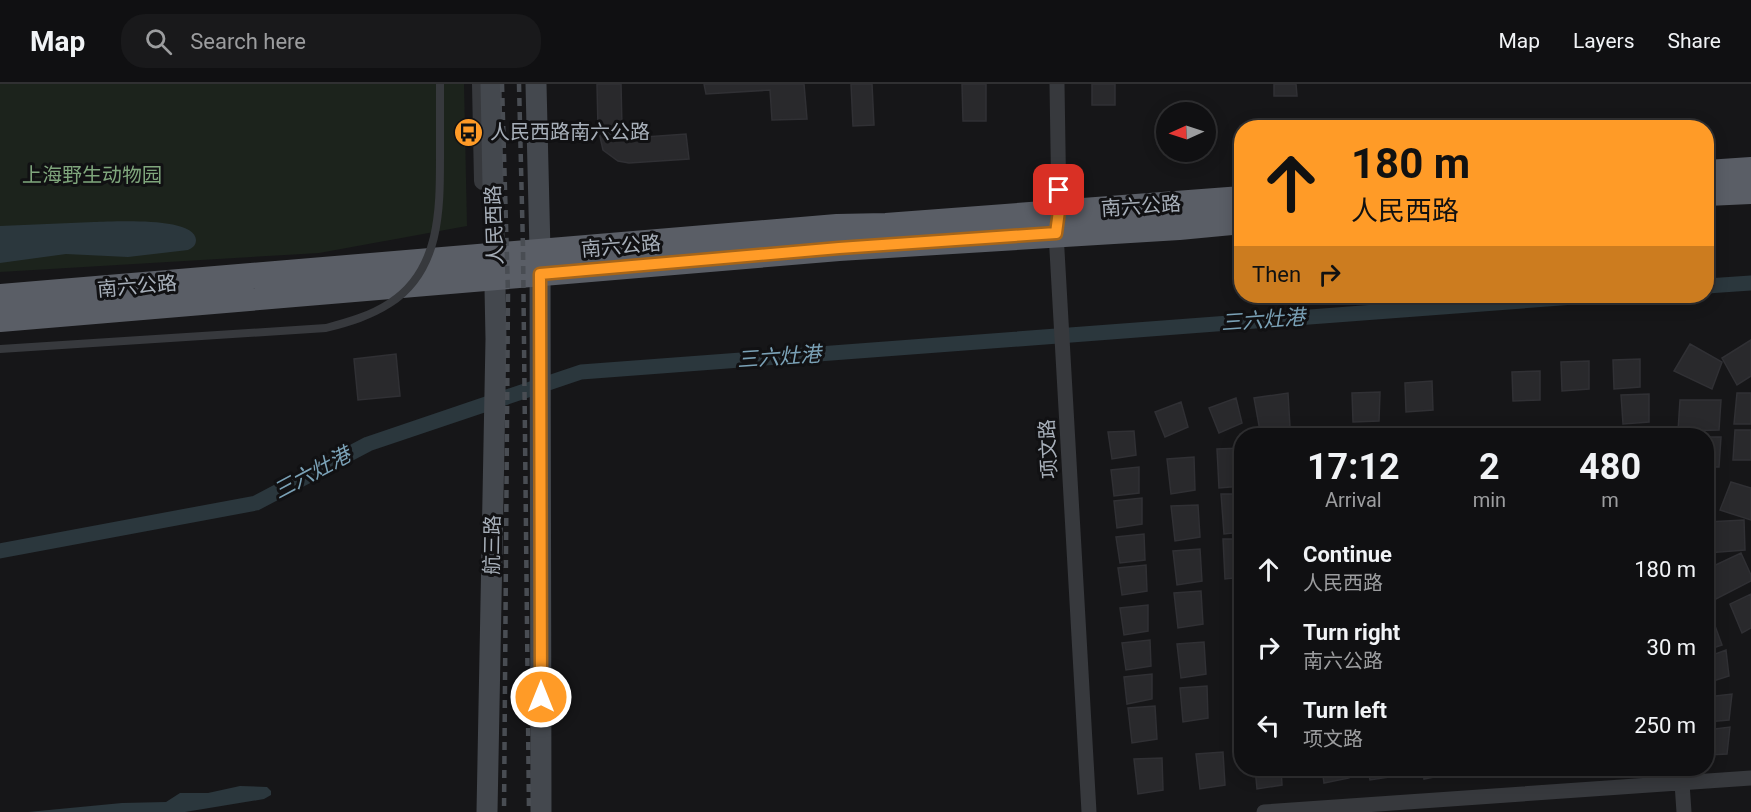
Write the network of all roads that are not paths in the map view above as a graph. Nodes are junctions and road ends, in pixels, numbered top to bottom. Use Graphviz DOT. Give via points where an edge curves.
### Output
graph roads {
  1 [pos="440,84"];
  2 [pos="481,84"];
  3 [pos="491,84"];
  4 [pos="536,84"];
  5 [pos="1058,84"];
  6 [pos="1751,170"];
  7 [pos="1714,173"];
  8 [pos="1751,191"];
  9 [pos="1714,194"];
  10 [pos="1234,200"];
  11 [pos="1058,222"];
  12 [pos="1234,222"];
  13 [pos="540,263"];
  14 [pos="492,264"];
  15 [pos="0,297"];
  16 [pos="0,319"];
  17 [pos="0,349"];
  18 [pos="1751,778"];
  19 [pos="1682,783"];
  20 [pos="487,812"];
  21 [pos="541,812"];
  22 [pos="1089,812"];
  23 [pos="1264,812"];
  24 [pos="1684,812"];
  1 -- 17 [label="lane, bridge" via="440,210 434,244 419,274 391,303 362,318 326,328"];
  2 -- 14 [label="street, 人民西路"];
  3 -- 14 [label="main road, 人民西路"];
  4 -- 13 [label="main road"];
  5 -- 11 [label="street, 项文路"];
  6 -- 7 [label="highway"];
  8 -- 9 [label="highway"];
  10 -- 11 [label="highway, 南六公路"];
  11 -- 12 [label="highway, 南六公路" via="1179,227"];
  11 -- 13 [label="highway, 南六公路" via="837,227"];
  11 -- 22 [label="street, 项文路"];
  13 -- 14 [label="highway, 南六公路"];
  13 -- 21 [label="main road"];
  14 -- 15 [label="highway, 南六公路"];
  14 -- 16 [label="highway, 南六公路"];
  14 -- 20 [label="main road, 航三路" via="496,339"];
  18 -- 19 [label="street"];
  19 -- 23 [label="street"];
  19 -- 24 [label="street"];
}
